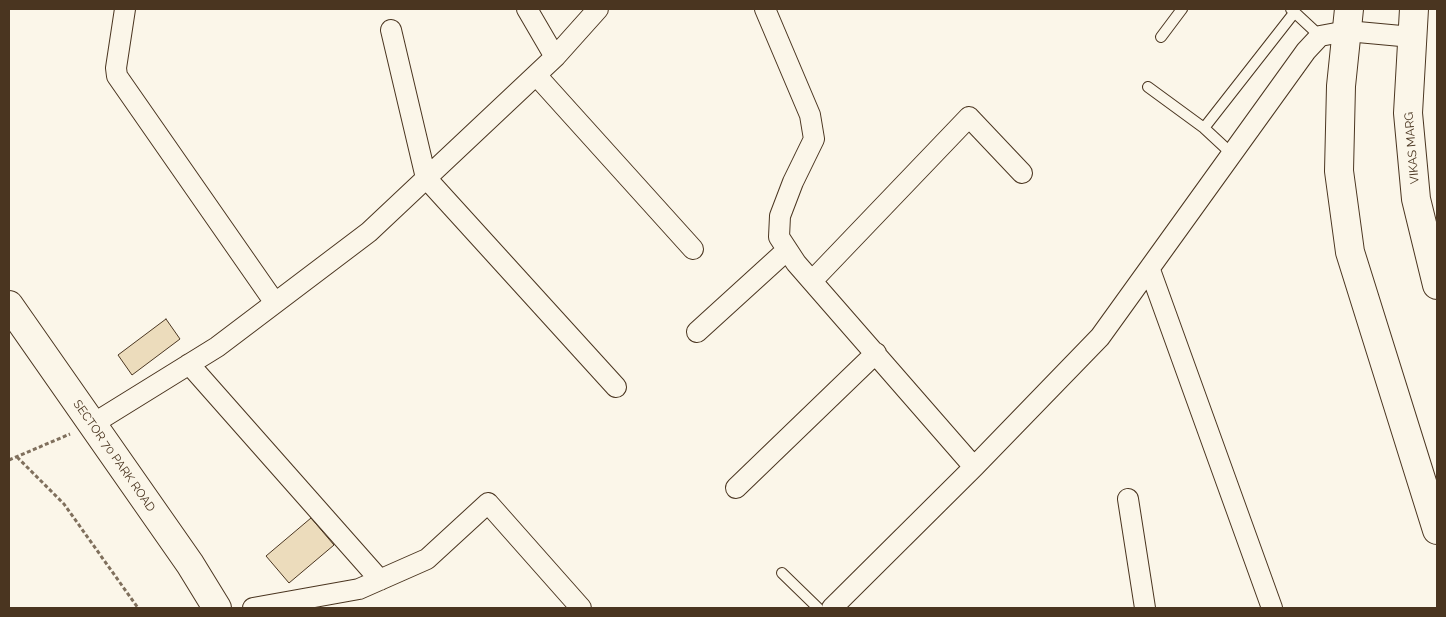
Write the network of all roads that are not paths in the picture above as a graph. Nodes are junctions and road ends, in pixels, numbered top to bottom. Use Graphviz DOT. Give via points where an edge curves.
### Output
graph roads {
  1 [pos="125,9"];
  2 [pos="527,9"];
  3 [pos="598,9"];
  4 [pos="765,9"];
  5 [pos="1182,9"];
  6 [pos="1414,9"];
  7 [pos="1292,11"];
  8 [pos="1348,20"];
  9 [pos="391,30"];
  10 [pos="1320,36"];
  11 [pos="1412,36"];
  12 [pos="1160,37"];
  13 [pos="555,57"];
  14 [pos="536,75"];
  15 [pos="1148,87"];
  16 [pos="1204,128"];
  17 [pos="1232,154"];
  18 [pos="1022,173"];
  19 [pos="426,178"];
  20 [pos="693,249"];
  21 [pos="786,251"];
  22 [pos="1150,270"];
  23 [pos="812,281"];
  24 [pos="1437,285"];
  25 [pos="275,304"];
  26 [pos="9,305"];
  27 [pos="697,332"];
  28 [pos="876,353"];
  29 [pos="189,364"];
  30 [pos="616,387"];
  31 [pos="91,425"];
  32 [pos="974,467"];
  33 [pos="736,488"];
  34 [pos="1128,499"];
  35 [pos="1437,530"];
  36 [pos="782,573"];
  37 [pos="380,580"];
  38 [pos="334,601"];
  39 [pos="217,608"];
  40 [pos="253,608"];
  41 [pos="581,608"];
  42 [pos="818,608"];
  43 [pos="832,608"];
  44 [pos="1145,608"];
  45 [pos="1272,608"];
  1 -- 25 [label="street" via="117,76"];
  2 -- 13 [label="street"];
  3 -- 13 [label="street"];
  4 -- 21 [label="street" via="810,115 814,139 792,182 780,216 779,237"];
  5 -- 12 [label="lane"];
  6 -- 11 [label="street, VIKAS MARG"];
  7 -- 10 [label="lane"];
  7 -- 16 [label="lane"];
  8 -- 10 [label="street"];
  8 -- 11 [label="street"];
  8 -- 35 [label="street" via="1341,86 1339,171 1350,252"];
  9 -- 19 [label="street"];
  10 -- 17 [label="street"];
  11 -- 24 [label="street, VIKAS MARG" via="1408,114 1416,199"];
  13 -- 14 [label="street"];
  14 -- 19 [label="street"];
  14 -- 20 [label="street"];
  15 -- 16 [label="lane"];
  16 -- 17 [label="lane"];
  17 -- 22 [label="street"];
  18 -- 23 [label="street" via="969,117"];
  19 -- 25 [label="street" via="369,232"];
  19 -- 30 [label="street"];
  21 -- 23 [label="street"];
  21 -- 27 [label="street"];
  22 -- 32 [label="street" via="1100,337"];
  22 -- 45 [label="street"];
  23 -- 28 [label="street"];
  25 -- 29 [label="street"];
  26 -- 31 [label="street, SECTOR 70 PARK ROAD"];
  28 -- 32 [label="street"];
  28 -- 33 [label="street"];
  29 -- 31 [label="street"];
  29 -- 37 [label="street"];
  31 -- 39 [label="street, SECTOR 70 PARK ROAD" via="190,564"];
  32 -- 43 [label="street"];
  34 -- 44 [label="street"];
  36 -- 42 [label="lane"];
  37 -- 38 [label="street"];
  37 -- 41 [label="street" via="426,559 488,504"];
  38 -- 40 [label="street"];
}
